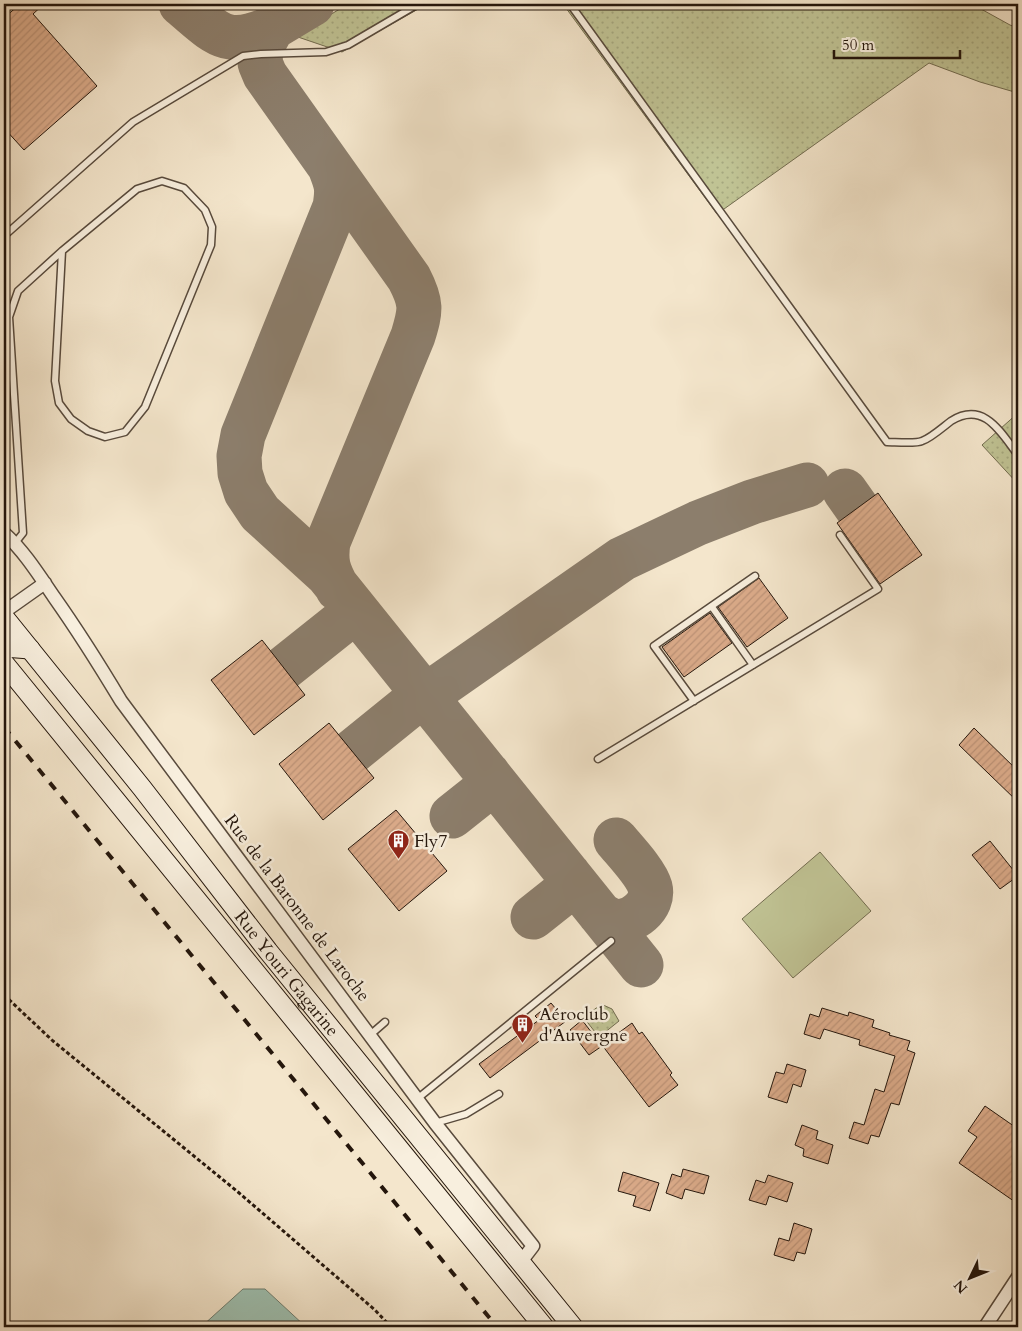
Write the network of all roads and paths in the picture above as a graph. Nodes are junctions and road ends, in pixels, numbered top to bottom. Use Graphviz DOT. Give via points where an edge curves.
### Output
graph roads {
  1 [pos="418,4"];
  2 [pos="570,4"];
  3 [pos="4,236"];
  4 [pos="62,251"];
  5 [pos="1018,455"];
  6 [pos="4,533"];
  7 [pos="840,534"];
  8 [pos="15,543"];
  9 [pos="755,576"];
  10 [pos="45,583"];
  11 [pos="712,607"];
  12 [pos="4,612"];
  13 [pos="4,617"];
  14 [pos="4,647"];
  15 [pos="30,649"];
  16 [pos="753,665"];
  17 [pos="6,670"];
  18 [pos="694,701"];
  19 [pos="598,759"];
  20 [pos="612,941"];
  21 [pos="4,995"];
  22 [pos="385,1022"];
  23 [pos="370,1035"];
  24 [pos="499,1094"];
  25 [pos="417,1099"];
  26 [pos="435,1123"];
  27 [pos="520,1263"];
  28 [pos="1018,1277"];
  29 [pos="391,1327"];
  30 [pos="544,1327"];
  31 [pos="573,1327"];
  32 [pos="986,1327"];
  1 -- 3 [label="lane" via="348,45 326,52 242,56 133,122"];
  2 -- 5 [label="lane" via="887,442 922,442 964,415 983,416 994,424"];
  4 -- 4 [label="lane" via="137,189 162,182 184,188 204,210 212,227 211,244 146,407 125,432 105,437 88,431 71,419 59,403 55,381"];
  4 -- 8 [label="lane" via="18,291 9,318 23,532"];
  6 -- 8 [label="street, Rue de la Baronne de Laroche"];
  7 -- 16 [label="lane" via="878,589"];
  8 -- 10 [label="street, Rue de la Baronne de Laroche"];
  9 -- 11 [label="lane"];
  10 -- 12 [label="street"];
  10 -- 23 [label="street, Rue de la Baronne de Laroche" via="121,701"];
  11 -- 16 [label="lane"];
  11 -- 18 [label="lane" via="654,646"];
  13 -- 15 [label="main road, Rue Youri Gagarine"];
  14 -- 15 [label="main road"];
  15 -- 27 [label="main road, Rue Youri Gagarine"];
  16 -- 18 [label="lane"];
  17 -- 30 [label="main road, Rue Youri Gagarine"];
  18 -- 19 [label="lane"];
  20 -- 25 [label="lane"];
  21 -- 29 [label="path" via="53,1041 238,1192"];
  22 -- 23 [label="lane"];
  23 -- 25 [label="street, Rue de la Baronne de Laroche"];
  24 -- 26 [label="lane" via="466,1114"];
  25 -- 26 [label="street, Rue de la Baronne de Laroche"];
  26 -- 27 [label="street, Rue de la Baronne de Laroche" via="533,1246"];
  27 -- 31 [label="main road, Rue Youri Gagarine"];
  28 -- 32 [label="street"];
}
